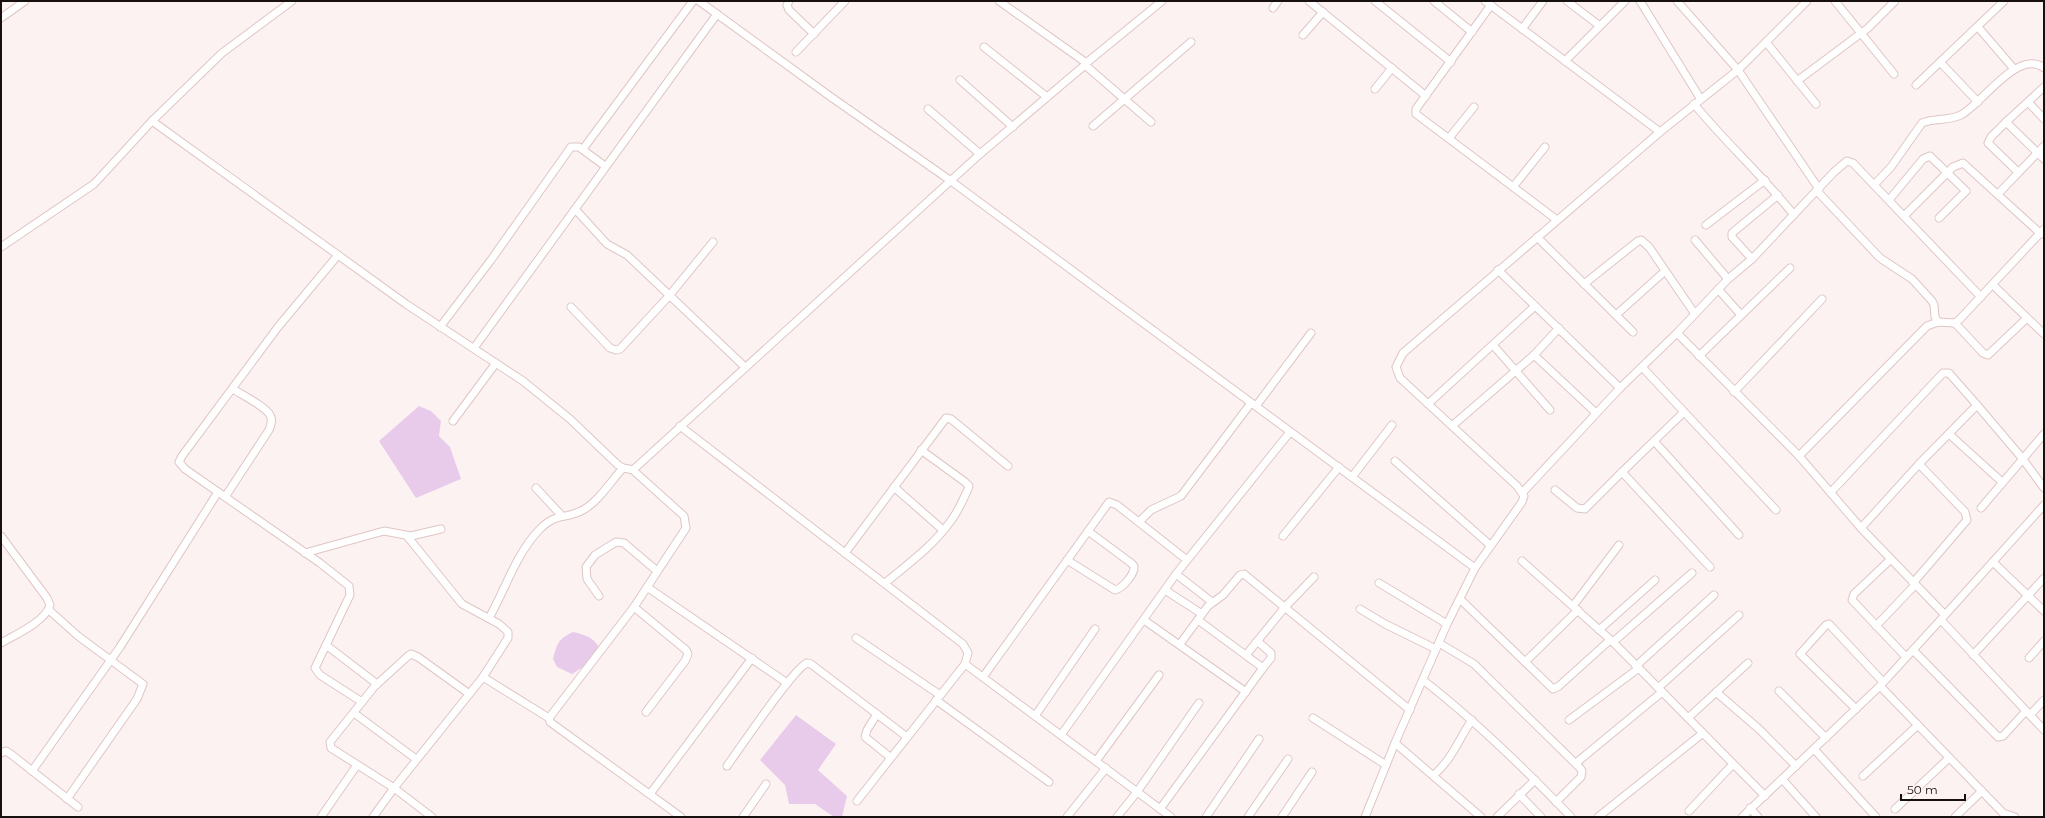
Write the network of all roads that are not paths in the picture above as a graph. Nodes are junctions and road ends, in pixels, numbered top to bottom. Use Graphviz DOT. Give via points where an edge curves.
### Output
graph roads {
  1 [pos="25,1"];
  2 [pos="292,1"];
  3 [pos="693,1"];
  4 [pos="699,1"];
  5 [pos="789,1"];
  6 [pos="845,1"];
  7 [pos="999,1"];
  8 [pos="1013,1"];
  9 [pos="1162,1"];
  10 [pos="1278,1"];
  11 [pos="1309,1"];
  12 [pos="1434,1"];
  13 [pos="1543,1"];
  14 [pos="1567,1"];
  15 [pos="1625,1"];
  16 [pos="1640,1"];
  17 [pos="1676,1"];
  18 [pos="1807,1"];
  19 [pos="1835,1"];
  20 [pos="1895,1"];
  21 [pos="2004,1"];
  22 [pos="1380,2"];
  23 [pos="1488,3"];
  24 [pos="1009,8"];
  25 [pos="1273,8"];
  26 [pos="1322,12"];
  27 [pos="716,14"];
  28 [pos="1,18"];
  29 [pos="1600,26"];
  30 [pos="1978,27"];
  31 [pos="1522,29"];
  32 [pos="1472,32"];
  33 [pos="1861,33"];
  34 [pos="814,34"];
  35 [pos="1303,35"];
  36 [pos="1191,42"];
  37 [pos="1766,42"];
  38 [pos="984,47"];
  39 [pos="796,52"];
  40 [pos="1565,61"];
  41 [pos="1451,62"];
  42 [pos="1940,62"];
  43 [pos="1085,64"];
  44 [pos="1392,68"];
  45 [pos="2044,68"];
  46 [pos="2014,69"];
  47 [pos="1738,70"];
  48 [pos="1894,74"];
  49 [pos="960,80"];
  50 [pos="1798,81"];
  51 [pos="1916,85"];
  52 [pos="2044,87"];
  53 [pos="1375,89"];
  54 [pos="1426,96"];
  55 [pos="1047,97"];
  56 [pos="1700,98"];
  57 [pos="1125,99"];
  58 [pos="1978,102"];
  59 [pos="2028,102"];
  60 [pos="1694,104"];
  61 [pos="1816,104"];
  62 [pos="1474,107"];
  63 [pos="928,109"];
  64 [pos="2044,119"];
  65 [pos="152,121"];
  66 [pos="1151,122"];
  67 [pos="2006,122"];
  68 [pos="1093,126"];
  69 [pos="1013,127"];
  70 [pos="1660,132"];
  71 [pos="1449,138"];
  72 [pos="1545,146"];
  73 [pos="2044,146"];
  74 [pos="583,149"];
  75 [pos="2037,152"];
  76 [pos="980,154"];
  77 [pos="2044,159"];
  78 [pos="605,166"];
  79 [pos="1948,172"];
  80 [pos="2018,172"];
  81 [pos="1765,180"];
  82 [pos="951,181"];
  83 [pos="1874,185"];
  84 [pos="1513,187"];
  85 [pos="1818,190"];
  86 [pos="1998,194"];
  87 [pos="1778,195"];
  88 [pos="1889,200"];
  89 [pos="575,209"];
  90 [pos="1794,214"];
  91 [pos="1904,216"];
  92 [pos="1939,218"];
  93 [pos="1557,220"];
  94 [pos="1706,224"];
  95 [pos="2042,231"];
  96 [pos="1537,237"];
  97 [pos="1695,240"];
  98 [pos="714,242"];
  99 [pos="1,247"];
  100 [pos="338,255"];
  101 [pos="1752,259"];
  102 [pos="1790,268"];
  103 [pos="1498,270"];
  104 [pos="1666,271"];
  105 [pos="1728,279"];
  106 [pos="1584,284"];
  107 [pos="1993,285"];
  108 [pos="1718,289"];
  109 [pos="669,296"];
  110 [pos="1981,297"];
  111 [pos="1822,299"];
  112 [pos="1535,306"];
  113 [pos="571,307"];
  114 [pos="1695,314"];
  115 [pos="1616,315"];
  116 [pos="1741,315"];
  117 [pos="2027,318"];
  118 [pos="1938,322"];
  119 [pos="1955,323"];
  120 [pos="440,327"];
  121 [pos="1558,328"];
  122 [pos="1633,332"];
  123 [pos="1311,333"];
  124 [pos="1676,333"];
  125 [pos="2044,334"];
  126 [pos="1493,345"];
  127 [pos="474,348"];
  128 [pos="1534,355"];
  129 [pos="1699,356"];
  130 [pos="496,363"];
  131 [pos="746,367"];
  132 [pos="1642,367"];
  133 [pos="1515,371"];
  134 [pos="1620,388"];
  135 [pos="233,389"];
  136 [pos="1734,392"];
  137 [pos="1428,404"];
  138 [pos="1254,405"];
  139 [pos="1977,405"];
  140 [pos="1550,410"];
  141 [pos="1684,412"];
  142 [pos="1596,413"];
  143 [pos="453,421"];
  144 [pos="1392,425"];
  145 [pos="680,426"];
  146 [pos="1452,426"];
  147 [pos="1290,432"];
  148 [pos="1949,434"];
  149 [pos="2044,434"];
  150 [pos="1654,441"];
  151 [pos="921,450"];
  152 [pos="1799,456"];
  153 [pos="2022,458"];
  154 [pos="1395,461"];
  155 [pos="1919,464"];
  156 [pos="1008,466"];
  157 [pos="1339,467"];
  158 [pos="623,468"];
  159 [pos="634,470"];
  160 [pos="1622,472"];
  161 [pos="1352,477"];
  162 [pos="2002,482"];
  163 [pos="894,487"];
  164 [pos="536,488"];
  165 [pos="2044,488"];
  166 [pos="1555,490"];
  167 [pos="218,492"];
  168 [pos="1523,492"];
  169 [pos="1831,492"];
  170 [pos="225,497"];
  171 [pos="2044,505"];
  172 [pos="1981,508"];
  173 [pos="1776,510"];
  174 [pos="562,516"];
  175 [pos="1139,522"];
  176 [pos="1861,528"];
  177 [pos="441,529"];
  178 [pos="943,530"];
  179 [pos="1088,531"];
  180 [pos="1739,535"];
  181 [pos="1,536"];
  182 [pos="407,536"];
  183 [pos="1283,536"];
  184 [pos="1490,545"];
  185 [pos="1619,545"];
  186 [pos="305,553"];
  187 [pos="845,553"];
  188 [pos="1891,559"];
  189 [pos="1067,560"];
  190 [pos="1187,560"];
  191 [pos="1522,561"];
  192 [pos="1993,562"];
  193 [pos="1475,568"];
  194 [pos="1710,568"];
  195 [pos="658,571"];
  196 [pos="1692,573"];
  197 [pos="1176,574"];
  198 [pos="1314,577"];
  199 [pos="2044,578"];
  200 [pos="1655,580"];
  201 [pos="885,583"];
  202 [pos="1379,583"];
  203 [pos="1914,584"];
  204 [pos="647,587"];
  205 [pos="1165,590"];
  206 [pos="1714,595"];
  207 [pos="599,596"];
  208 [pos="2028,596"];
  209 [pos="1460,599"];
  210 [pos="1212,602"];
  211 [pos="634,607"];
  212 [pos="1285,607"];
  213 [pos="1576,608"];
  214 [pos="1360,609"];
  215 [pos="49,610"];
  216 [pos="2044,612"];
  217 [pos="1739,615"];
  218 [pos="1200,617"];
  219 [pos="489,618"];
  220 [pos="1943,618"];
  221 [pos="1144,620"];
  222 [pos="1447,624"];
  223 [pos="1876,626"];
  224 [pos="1095,629"];
  225 [pos="1599,630"];
  226 [pos="856,638"];
  227 [pos="1257,641"];
  228 [pos="1611,641"];
  229 [pos="2044,641"];
  230 [pos="1,643"];
  231 [pos="1180,644"];
  232 [pos="326,645"];
  233 [pos="1438,646"];
  234 [pos="1913,650"];
  235 [pos="1246,655"];
  236 [pos="1973,655"];
  237 [pos="1906,657"];
  238 [pos="752,658"];
  239 [pos="2029,658"];
  240 [pos="111,659"];
  241 [pos="1525,662"];
  242 [pos="1748,663"];
  243 [pos="965,664"];
  244 [pos="1637,667"];
  245 [pos="1263,668"];
  246 [pos="1159,675"];
  247 [pos="483,677"];
  248 [pos="983,677"];
  249 [pos="1423,680"];
  250 [pos="788,683"];
  251 [pos="377,684"];
  252 [pos="1882,684"];
  253 [pos="1660,690"];
  254 [pos="1779,691"];
  255 [pos="1246,692"];
  256 [pos="1716,692"];
  257 [pos="468,693"];
  258 [pos="938,697"];
  259 [pos="2044,700"];
  260 [pos="362,702"];
  261 [pos="1199,703"];
  262 [pos="1856,709"];
  263 [pos="1410,710"];
  264 [pos="646,712"];
  265 [pos="2028,713"];
  266 [pos="354,714"];
  267 [pos="877,714"];
  268 [pos="1035,716"];
  269 [pos="549,718"];
  270 [pos="1314,718"];
  271 [pos="1688,718"];
  272 [pos="1472,720"];
  273 [pos="1569,720"];
  274 [pos="1918,725"];
  275 [pos="2044,730"];
  276 [pos="1703,733"];
  277 [pos="1061,735"];
  278 [pos="907,736"];
  279 [pos="1826,738"];
  280 [pos="1259,740"];
  281 [pos="1395,743"];
  282 [pos="1814,750"];
  283 [pos="1,753"];
  284 [pos="890,758"];
  285 [pos="1949,758"];
  286 [pos="416,759"];
  287 [pos="1288,759"];
  288 [pos="1096,761"];
  289 [pos="1576,763"];
  290 [pos="1733,764"];
  291 [pos="357,765"];
  292 [pos="1386,765"];
  293 [pos="727,766"];
  294 [pos="1796,766"];
  295 [pos="1106,768"];
  296 [pos="32,771"];
  297 [pos="1312,772"];
  298 [pos="1434,775"];
  299 [pos="1863,776"];
  300 [pos="1782,779"];
  301 [pos="1535,780"];
  302 [pos="1049,782"];
  303 [pos="766,784"];
  304 [pos="394,788"];
  305 [pos="1982,791"];
  306 [pos="1137,792"];
  307 [pos="650,794"];
  308 [pos="1519,794"];
  309 [pos="1765,796"];
  310 [pos="67,799"];
  311 [pos="857,801"];
  312 [pos="1556,802"];
  313 [pos="78,807"];
  314 [pos="1750,808"];
  315 [pos="1160,809"];
  316 [pos="1895,809"];
  317 [pos="1689,811"];
  318 [pos="321,817"];
  319 [pos="373,817"];
  320 [pos="432,817"];
  321 [pos="682,817"];
  322 [pos="743,817"];
  323 [pos="1067,817"];
  324 [pos="1118,817"];
  325 [pos="1170,817"];
  326 [pos="1206,817"];
  327 [pos="1248,817"];
  328 [pos="1282,817"];
  329 [pos="1365,817"];
  330 [pos="1482,817"];
  331 [pos="1497,817"];
  332 [pos="1541,817"];
  333 [pos="1570,817"];
  334 [pos="1598,817"];
  335 [pos="1742,817"];
  336 [pos="1758,817"];
  337 [pos="1816,817"];
  338 [pos="1876,817"];
  339 [pos="1955,817"];
  340 [pos="2016,817"];
  1 -- 28 [label="street"];
  2 -- 65 [label="street" via="222,53"];
  3 -- 74 [label="street"];
  4 -- 27 [label="street"];
  5 -- 34 [label="street" via="789,10"];
  6 -- 34 [label="street"];
  7 -- 24 [label="street"];
  8 -- 24 [label="street"];
  9 -- 43 [label="street"];
  10 -- 25 [label="street"];
  11 -- 26 [label="street"];
  12 -- 32 [label="street"];
  13 -- 31 [label="street"];
  14 -- 29 [label="street"];
  15 -- 29 [label="street"];
  16 -- 56 [label="street"];
  17 -- 47 [label="street"];
  18 -- 37 [label="street"];
  19 -- 33 [label="street"];
  20 -- 33 [label="street"];
  21 -- 30 [label="street"];
  22 -- 41 [label="street"];
  23 -- 31 [label="street"];
  23 -- 32 [label="street"];
  24 -- 43 [label="street" via="1071,51"];
  26 -- 35 [label="street"];
  26 -- 44 [label="street"];
  27 -- 78 [label="street"];
  27 -- 82 [label="street"];
  29 -- 40 [label="street"];
  30 -- 42 [label="street"];
  30 -- 46 [label="street"];
  31 -- 40 [label="street"];
  32 -- 41 [label="street"];
  33 -- 48 [label="street"];
  33 -- 50 [label="street"];
  34 -- 39 [label="street"];
  36 -- 57 [label="street"];
  37 -- 47 [label="street"];
  37 -- 50 [label="street"];
  38 -- 55 [label="street"];
  40 -- 70 [label="street"];
  41 -- 54 [label="street"];
  42 -- 51 [label="street"];
  42 -- 58 [label="street"];
  43 -- 55 [label="street"];
  43 -- 57 [label="street"];
  44 -- 53 [label="street"];
  44 -- 54 [label="street"];
  45 -- 46 [label="street" via="2028,64"];
  46 -- 58 [label="street"];
  47 -- 56 [label="street"];
  47 -- 85 [label="street"];
  49 -- 69 [label="street"];
  50 -- 61 [label="street"];
  52 -- 59 [label="street"];
  54 -- 71 [label="street" via="1416,109 1416,114"];
  55 -- 69 [label="street"];
  56 -- 60 [label="street"];
  57 -- 66 [label="street"];
  57 -- 68 [label="street"];
  58 -- 83 [label="street" via="1960,115 1922,123 1891,167"];
  59 -- 64 [label="street"];
  59 -- 67 [label="street"];
  60 -- 70 [label="street"];
  60 -- 81 [label="street" via="1724,140"];
  62 -- 71 [label="street"];
  63 -- 76 [label="street"];
  65 -- 99 [label="street" via="94,184"];
  65 -- 100 [label="street"];
  67 -- 75 [label="street"];
  67 -- 80 [label="street" via="1988,143"];
  69 -- 76 [label="street"];
  70 -- 93 [label="street"];
  71 -- 84 [label="street"];
  72 -- 84 [label="street"];
  73 -- 75 [label="street"];
  74 -- 78 [label="street"];
  74 -- 120 [label="street" via="575,146 571,148"];
  75 -- 77 [label="street"];
  75 -- 80 [label="street"];
  76 -- 82 [label="street"];
  78 -- 89 [label="street"];
  79 -- 86 [label="street" via="1963,163"];
  79 -- 88 [label="street" via="1935,159 1926,157"];
  79 -- 91 [label="street"];
  79 -- 92 [label="street" via="1966,191"];
  80 -- 86 [label="street"];
  81 -- 87 [label="street"];
  81 -- 94 [label="street"];
  82 -- 131 [label="street"];
  82 -- 138 [label="street"];
  83 -- 85 [label="street" via="1853,162 1847,161"];
  83 -- 88 [label="street"];
  84 -- 93 [label="street"];
  85 -- 90 [label="street"];
  85 -- 118 [label="street" via="1880,258 1912,279 1932,300"];
  86 -- 95 [label="street"];
  87 -- 90 [label="street"];
  87 -- 101 [label="street" via="1732,233 1732,237"];
  88 -- 91 [label="street"];
  89 -- 109 [label="street" via="607,244 627,255"];
  89 -- 127 [label="street"];
  90 -- 101 [label="street"];
  91 -- 110 [label="street"];
  93 -- 96 [label="street"];
  95 -- 107 [label="street"];
  96 -- 103 [label="street"];
  96 -- 106 [label="street"];
  97 -- 105 [label="street"];
  98 -- 109 [label="street"];
  100 -- 120 [label="street"];
  100 -- 135 [label="street" via="278,327"];
  101 -- 105 [label="street"];
  102 -- 116 [label="street"];
  103 -- 112 [label="street"];
  103 -- 137 [label="street" via="1398,360 1396,367 1400,378"];
  104 -- 106 [label="street" via="1645,242 1638,241"];
  104 -- 114 [label="street"];
  104 -- 115 [label="street"];
  105 -- 108 [label="street"];
  106 -- 115 [label="street"];
  107 -- 110 [label="street"];
  107 -- 117 [label="street"];
  108 -- 114 [label="street"];
  108 -- 116 [label="street"];
  109 -- 113 [label="street" via="620,349 616,350 610,348"];
  109 -- 131 [label="street"];
  110 -- 119 [label="street"];
  111 -- 136 [label="street"];
  112 -- 121 [label="street"];
  112 -- 126 [label="street"];
  114 -- 124 [label="street"];
  115 -- 122 [label="street"];
  116 -- 129 [label="street"];
  117 -- 119 [label="street" via="1988,355 1983,353"];
  117 -- 125 [label="street"];
  118 -- 119 [label="street"];
  118 -- 152 [label="street" via="1927,326"];
  120 -- 127 [label="street"];
  121 -- 128 [label="street"];
  121 -- 134 [label="street"];
  123 -- 138 [label="street"];
  124 -- 129 [label="street"];
  124 -- 132 [label="street"];
  126 -- 133 [label="street"];
  126 -- 137 [label="street"];
  127 -- 130 [label="street"];
  128 -- 133 [label="street"];
  128 -- 142 [label="street"];
  129 -- 136 [label="street"];
  130 -- 143 [label="street"];
  130 -- 158 [label="street" via="548,400"];
  131 -- 145 [label="street"];
  132 -- 134 [label="street"];
  132 -- 141 [label="street"];
  133 -- 140 [label="street"];
  133 -- 146 [label="street"];
  134 -- 142 [label="street"];
  135 -- 167 [label="street" via="179,462"];
  135 -- 170 [label="street" via="265,410 271,420 269,430"];
  136 -- 152 [label="street"];
  137 -- 146 [label="street"];
  138 -- 147 [label="street"];
  138 -- 175 [label="street" via="1181,496 1151,510"];
  139 -- 148 [label="street"];
  139 -- 153 [label="street"];
  139 -- 169 [label="street" via="1949,373 1943,373"];
  141 -- 150 [label="street"];
  141 -- 173 [label="street"];
  142 -- 168 [label="street"];
  144 -- 161 [label="street"];
  145 -- 159 [label="street"];
  145 -- 187 [label="street"];
  146 -- 168 [label="street"];
  147 -- 157 [label="street"];
  147 -- 190 [label="street"];
  148 -- 155 [label="street"];
  148 -- 162 [label="street"];
  149 -- 153 [label="street"];
  150 -- 160 [label="street"];
  150 -- 180 [label="street"];
  151 -- 156 [label="street" via="944,419 948,418"];
  151 -- 163 [label="street"];
  151 -- 178 [label="street" via="969,486 954,517"];
  152 -- 169 [label="street"];
  153 -- 162 [label="street"];
  153 -- 165 [label="street"];
  154 -- 184 [label="street"];
  155 -- 176 [label="street"];
  155 -- 203 [label="street" via="1965,512 1967,520"];
  157 -- 161 [label="street"];
  157 -- 183 [label="street"];
  158 -- 159 [label="street"];
  158 -- 174 [label="street" via="590,505 575,514"];
  159 -- 195 [label="street" via="684,516 687,524 685,532"];
  160 -- 166 [label="street" via="1584,509 1578,508"];
  160 -- 194 [label="street"];
  161 -- 193 [label="street"];
  162 -- 172 [label="street"];
  163 -- 178 [label="street"];
  163 -- 187 [label="street"];
  164 -- 174 [label="street"];
  167 -- 170 [label="street"];
  167 -- 240 [label="street"];
  168 -- 184 [label="street" via="1522,502"];
  169 -- 176 [label="street"];
  170 -- 186 [label="street"];
  171 -- 192 [label="street"];
  174 -- 219 [label="street" via="555,517 539,530 524,549"];
  175 -- 179 [label="street" via="1109,502"];
  175 -- 190 [label="street"];
  176 -- 188 [label="street"];
  177 -- 182 [label="street"];
  178 -- 201 [label="street" via="925,550"];
  179 -- 189 [label="street"];
  179 -- 189 [label="street" via="1131,563 1134,572 1115,590"];
  181 -- 215 [label="street" via="47,598"];
  182 -- 186 [label="street" via="384,531"];
  182 -- 219 [label="street" via="462,604"];
  184 -- 193 [label="street"];
  185 -- 213 [label="street"];
  186 -- 232 [label="street" via="344,581 350,590"];
  187 -- 201 [label="street"];
  188 -- 203 [label="street"];
  188 -- 223 [label="street" via="1852,597 1853,602"];
  189 -- 248 [label="street"];
  190 -- 197 [label="street"];
  191 -- 213 [label="street"];
  192 -- 208 [label="street"];
  192 -- 220 [label="street"];
  193 -- 209 [label="street"];
  195 -- 204 [label="street"];
  195 -- 207 [label="street" via="624,543 616,542 595,555 586,567 587,579"];
  196 -- 228 [label="street"];
  197 -- 205 [label="street"];
  197 -- 210 [label="street"];
  198 -- 212 [label="street"];
  199 -- 208 [label="street"];
  200 -- 225 [label="street"];
  201 -- 243 [label="street" via="963,644 968,652"];
  202 -- 222 [label="street"];
  203 -- 220 [label="street"];
  203 -- 223 [label="street"];
  204 -- 211 [label="street"];
  204 -- 238 [label="street"];
  205 -- 218 [label="street"];
  205 -- 221 [label="street"];
  206 -- 244 [label="street"];
  208 -- 216 [label="street"];
  208 -- 236 [label="street"];
  209 -- 222 [label="street"];
  209 -- 241 [label="street"];
  210 -- 212 [label="street" via="1244,574"];
  210 -- 218 [label="street"];
  211 -- 264 [label="street" via="688,654"];
  211 -- 269 [label="street"];
  212 -- 227 [label="street"];
  212 -- 263 [label="street"];
  213 -- 225 [label="street"];
  213 -- 241 [label="street"];
  214 -- 233 [label="street" via="1384,624"];
  215 -- 230 [label="street" via="38,621"];
  215 -- 240 [label="street" via="78,636"];
  217 -- 253 [label="street"];
  218 -- 231 [label="street"];
  218 -- 235 [label="street"];
  219 -- 247 [label="street" via="508,632 508,638"];
  220 -- 234 [label="street"];
  220 -- 236 [label="street"];
  221 -- 231 [label="street"];
  221 -- 277 [label="street"];
  222 -- 233 [label="street"];
  223 -- 237 [label="street"];
  224 -- 268 [label="street"];
  225 -- 228 [label="street"];
  226 -- 258 [label="street"];
  227 -- 235 [label="street"];
  227 -- 245 [label="street" via="1271,653 1271,658"];
  228 -- 241 [label="street" via="1553,689"];
  228 -- 244 [label="street"];
  229 -- 239 [label="street"];
  231 -- 255 [label="street"];
  232 -- 251 [label="street"];
  232 -- 260 [label="street" via="316,663 316,671"];
  233 -- 249 [label="street"];
  233 -- 289 [label="street" via="1474,664"];
  234 -- 237 [label="street"];
  234 -- 265 [label="street" via="1998,738"];
  235 -- 245 [label="street"];
  236 -- 265 [label="street"];
  237 -- 252 [label="street"];
  238 -- 250 [label="street"];
  238 -- 307 [label="street"];
  240 -- 296 [label="street"];
  240 -- 310 [label="street" via="140,681 143,688"];
  242 -- 256 [label="street"];
  243 -- 248 [label="street"];
  243 -- 258 [label="street"];
  244 -- 253 [label="street"];
  244 -- 273 [label="street"];
  245 -- 255 [label="street"];
  246 -- 288 [label="street"];
  247 -- 257 [label="street"];
  247 -- 269 [label="street"];
  248 -- 268 [label="street"];
  249 -- 263 [label="street"];
  249 -- 272 [label="street"];
  250 -- 267 [label="street" via="803,665 811,664"];
  250 -- 293 [label="street"];
  251 -- 257 [label="street" via="411,654"];
  251 -- 260 [label="street"];
  252 -- 262 [label="street"];
  252 -- 262 [label="street" via="1829,624 1826,625 1800,654"];
  252 -- 274 [label="street"];
  253 -- 271 [label="street"];
  253 -- 289 [label="street"];
  254 -- 279 [label="street"];
  255 -- 315 [label="street"];
  256 -- 271 [label="street"];
  256 -- 294 [label="street" via="1759,729"];
  257 -- 286 [label="street"];
  258 -- 278 [label="street"];
  258 -- 302 [label="street"];
  259 -- 265 [label="street"];
  260 -- 266 [label="street"];
  261 -- 306 [label="street"];
  262 -- 279 [label="street"];
  263 -- 281 [label="street"];
  265 -- 275 [label="street"];
  266 -- 286 [label="street"];
  266 -- 291 [label="street" via="330,742 331,748"];
  267 -- 278 [label="street"];
  267 -- 284 [label="street" via="866,730 865,737"];
  268 -- 277 [label="street"];
  269 -- 307 [label="street" via="550,722"];
  270 -- 292 [label="street"];
  271 -- 276 [label="street"];
  272 -- 298 [label="street" via="1458,740 1447,763"];
  272 -- 301 [label="street"];
  274 -- 285 [label="street"];
  274 -- 299 [label="street"];
  276 -- 290 [label="street"];
  276 -- 334 [label="street"];
  277 -- 288 [label="street"];
  278 -- 284 [label="street"];
  279 -- 282 [label="street"];
  280 -- 326 [label="street"];
  281 -- 292 [label="street"];
  281 -- 298 [label="street"];
  282 -- 294 [label="street"];
  282 -- 338 [label="street"];
  283 -- 296 [label="street" via="12,755"];
  284 -- 311 [label="street"];
  285 -- 305 [label="street"];
  285 -- 316 [label="street"];
  286 -- 304 [label="street"];
  287 -- 327 [label="street"];
  288 -- 295 [label="street"];
  289 -- 312 [label="street" via="1582,771 1581,776"];
  290 -- 309 [label="street"];
  290 -- 317 [label="street"];
  291 -- 304 [label="street"];
  291 -- 318 [label="street"];
  292 -- 329 [label="street"];
  294 -- 300 [label="street"];
  295 -- 306 [label="street"];
  295 -- 323 [label="street"];
  296 -- 310 [label="street"];
  297 -- 328 [label="street"];
  298 -- 330 [label="street"];
  300 -- 309 [label="street"];
  300 -- 337 [label="street"];
  301 -- 308 [label="street"];
  301 -- 312 [label="street"];
  303 -- 322 [label="street"];
  304 -- 319 [label="street"];
  304 -- 320 [label="street"];
  305 -- 339 [label="street"];
  305 -- 340 [label="street" via="2003,813"];
  306 -- 315 [label="street"];
  306 -- 324 [label="street"];
  307 -- 321 [label="street"];
  308 -- 331 [label="street"];
  308 -- 332 [label="street"];
  309 -- 314 [label="street"];
  310 -- 313 [label="street"];
  312 -- 333 [label="street"];
  314 -- 335 [label="street"];
  314 -- 336 [label="street"];
  315 -- 325 [label="street"];
}
